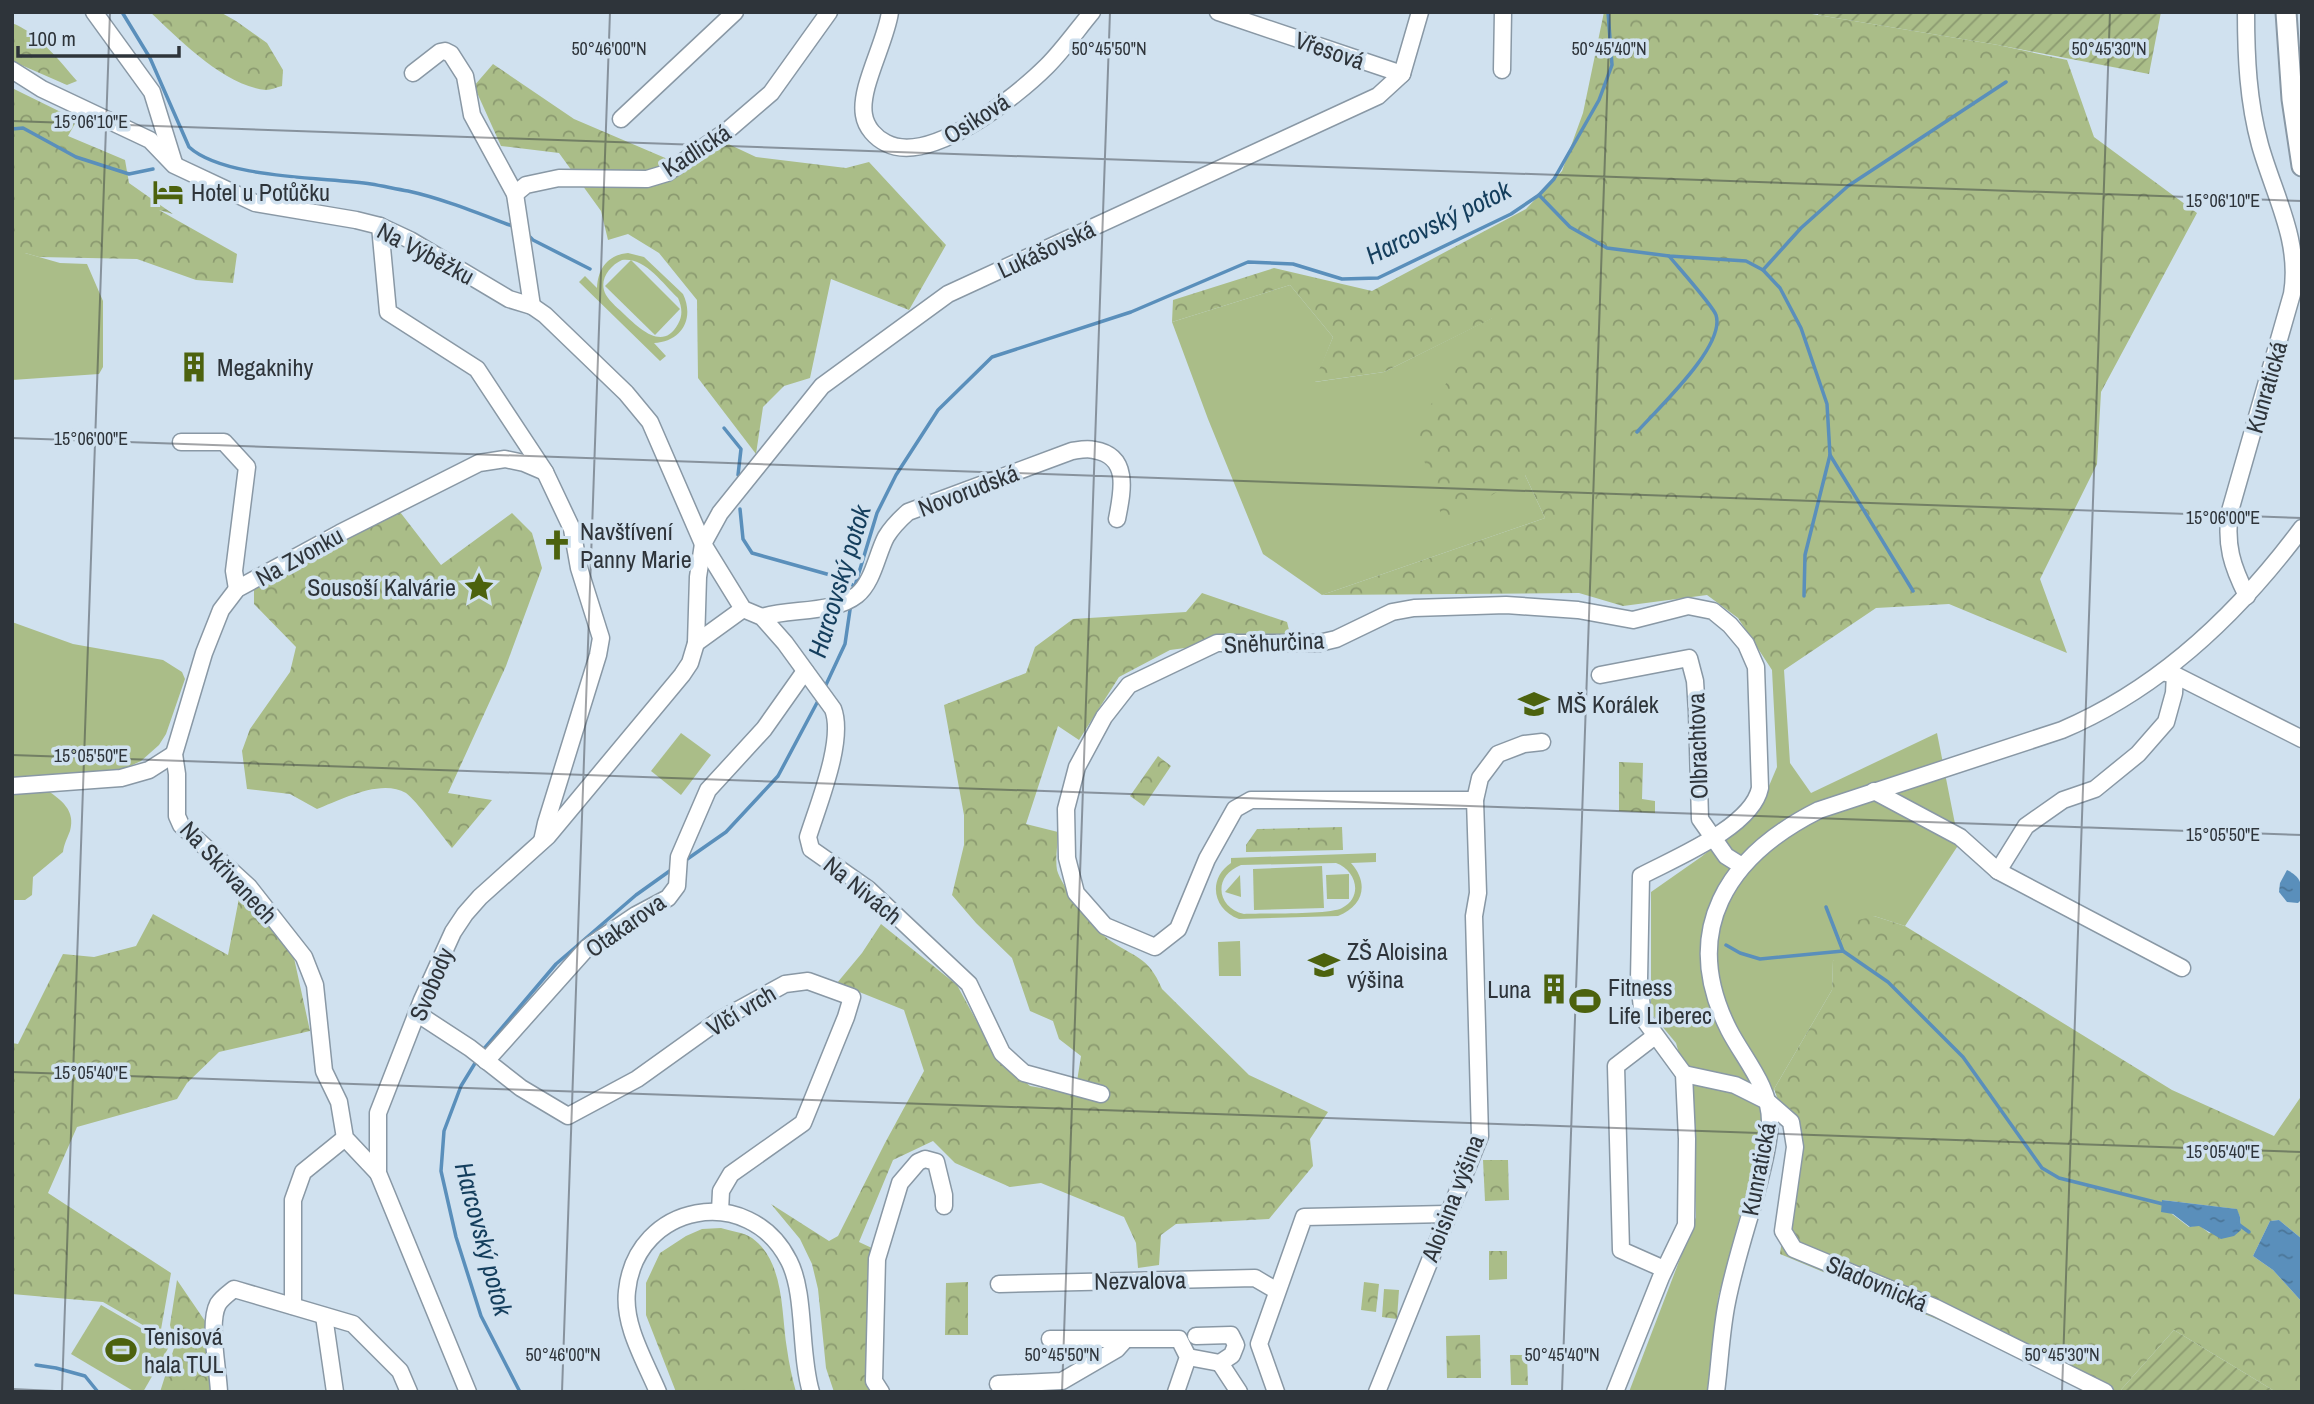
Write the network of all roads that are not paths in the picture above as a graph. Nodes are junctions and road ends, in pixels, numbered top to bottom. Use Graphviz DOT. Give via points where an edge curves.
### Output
graph roads {
  1 [pos="94,12"];
  2 [pos="735,12"];
  3 [pos="890,12"];
  4 [pos="1092,12"];
  5 [pos="1218,12"];
  6 [pos="1420,12"];
  7 [pos="1503,12"];
  8 [pos="2246,12"];
  9 [pos="2286,14"];
  10 [pos="819,16"];
  11 [pos="12,70"];
  12 [pos="1502,70"];
  13 [pos="413,73"];
  14 [pos="1402,74"];
  15 [pos="621,119"];
  16 [pos="174,166"];
  17 [pos="2302,166"];
  18 [pos="515,194"];
  19 [pos="380,226"];
  20 [pos="532,306"];
  21 [pos="181,442"];
  22 [pos="545,472"];
  23 [pos="1117,519"];
  24 [pos="2301,529"];
  25 [pos="703,544"];
  26 [pos="237,589"];
  27 [pos="2247,596"];
  28 [pos="743,609"];
  29 [pos="762,617"];
  30 [pos="696,643"];
  31 [pos="805,671"];
  32 [pos="2169,674"];
  33 [pos="1600,676"];
  34 [pos="2302,738"];
  35 [pos="1542,742"];
  36 [pos="174,754"];
  37 [pos="12,786"];
  38 [pos="1874,791"];
  39 [pos="1475,800"];
  40 [pos="1713,839"];
  41 [pos="542,841"];
  42 [pos="1742,866"];
  43 [pos="1998,871"];
  44 [pos="2182,968"];
  45 [pos="418,1014"];
  46 [pos="1655,1036"];
  47 [pos="485,1060"];
  48 [pos="1684,1074"];
  49 [pos="1101,1094"];
  50 [pos="1767,1101"];
  51 [pos="345,1138"];
  52 [pos="378,1173"];
  53 [pos="944,1206"];
  54 [pos="720,1211"];
  55 [pos="1447,1214"];
  56 [pos="1664,1269"];
  57 [pos="999,1284"];
  58 [pos="1277,1291"];
  59 [pos="293,1306"];
  60 [pos="324,1316"];
  61 [pos="1196,1336"];
  62 [pos="1050,1339"];
  63 [pos="1125,1340"];
  64 [pos="1188,1357"];
  65 [pos="1220,1363"];
  66 [pos="998,1384"];
  67 [pos="219,1392"];
  68 [pos="335,1392"];
  69 [pos="409,1392"];
  70 [pos="468,1392"];
  71 [pos="658,1392"];
  72 [pos="811,1392"];
  73 [pos="881,1392"];
  74 [pos="1176,1392"];
  75 [pos="1239,1392"];
  76 [pos="1276,1392"];
  77 [pos="1377,1392"];
  78 [pos="1615,1392"];
  79 [pos="1716,1392"];
  80 [pos="2105,1392"];
  1 -- 16 [label="street" via="152,92"];
  2 -- 15 [label="street"];
  3 -- 4 [label="street, Osiková" via="864,115 878,139 905,148 948,138 1025,86"];
  5 -- 14 [label="street, Vřesová"];
  6 -- 14 [label="street"];
  7 -- 12 [label="street"];
  8 -- 27 [label="street, Kunratická" via="2248,85 2295,267 2292,294 2230,511 2230,560"];
  9 -- 17 [label="main road"];
  10 -- 18 [label="street, Kadlická" via="771,93 667,173 647,179 559,178 526,185"];
  11 -- 16 [label="street, Na Výběžku" via="150,140"];
  13 -- 18 [label="street" via="440,52 451,54 465,76 472,115"];
  14 -- 25 [label="street, Lukášovská" via="1378,96 948,294 822,386 720,513"];
  16 -- 19 [label="street, Na Výběžku" via="255,203"];
  18 -- 20 [label="street"];
  19 -- 20 [label="street, Na Výběžku" via="509,299"];
  19 -- 22 [label="street" via="388,312 477,369"];
  20 -- 25 [label="street, Na Výběžku" via="625,393 649,422"];
  21 -- 26 [label="street, Na Zvonku" via="224,442 247,467 234,571"];
  22 -- 26 [label="street, Na Zvonku" via="505,460 479,463"];
  22 -- 41 [label="street" via="572,529 601,638"];
  23 -- 29 [label="street, Novorudská" via="1123,491 1121,470 1112,457 1094,449 1072,451 908,512 886,537 858,595 821,609"];
  24 -- 27 [label="street, Kunratická"];
  25 -- 28 [label="street"];
  25 -- 30 [label="street, Svobody"];
  26 -- 36 [label="street, Na Skřivanech" via="221,610 204,653"];
  27 -- 32 [label="street, Kunratická"];
  28 -- 29 [label="street"];
  28 -- 30 [label="street"];
  29 -- 31 [label="street, Na Nivách"];
  30 -- 41 [label="street, Svobody" via="682,675"];
  31 -- 47 [label="street, Otakarova" via="764,729 708,790 679,857 677,886 668,898 587,948"];
  31 -- 49 [label="street, Na Nivách" via="836,717 836,740 808,837 811,849 868,889 969,984 1002,1052 1024,1073"];
  32 -- 34 [label="street"];
  32 -- 38 [label="street, Kunratická" via="2062,730"];
  32 -- 43 [label="street" via="2174,693 2166,722 2138,754 2095,789 2063,800 2026,826"];
  33 -- 40 [label="street, Olbrachtova" via="1689,658 1697,712 1698,808"];
  35 -- 39 [label="street, Aloisina výšina" via="1499,754 1480,778"];
  36 -- 37 [label="street" via="149,770 121,778"];
  36 -- 51 [label="street, Na Skřivanech" via="181,825 249,887 304,957 315,985 324,1071 339,1102"];
  38 -- 42 [label="street, Kunratická" via="1804,817"];
  38 -- 43 [label="street" via="1960,837"];
  39 -- 40 [label="street, Sněhurčina" via="1251,800 1235,809 1229,819 1178,929 1155,947 1105,926 1076,893 1067,858 1066,809 1077,767 1104,716 1129,685 1217,643 1319,643 1392,612 1506,605 1633,620 1688,606 1713,611 1730,625 1746,644 1756,667 1760,788 1749,810"];
  39 -- 55 [label="street, Aloisina výšina" via="1480,1136"];
  40 -- 42 [label="street, Olbrachtova" via="1726,856"];
  40 -- 46 [label="street" via="1641,876 1639,980 1643,1018"];
  41 -- 45 [label="street, Svobody" via="465,914"];
  42 -- 50 [label="street, Kunratická" via="1712,919 1708,963 1723,1017"];
  43 -- 44 [label="street"];
  45 -- 47 [label="street, Vlčí vrch"];
  45 -- 52 [label="street, Svobody" via="378,1114"];
  46 -- 48 [label="street"];
  46 -- 56 [label="street" via="1616,1066 1621,1250"];
  47 -- 54 [label="street, Vlčí vrch" via="568,1116 637,1079 718,1021 785,984 808,981 852,997 803,1123 732,1174 721,1191"];
  48 -- 50 [label="street" via="1735,1085"];
  48 -- 56 [label="street" via="1686,1225"];
  50 -- 79 [label="street, Kunratická" via="1770,1128 1727,1304"];
  50 -- 80 [label="street, Sladovnická" via="1791,1122 1795,1146 1783,1231 1794,1248 1936,1308"];
  51 -- 52 [label="street"];
  51 -- 59 [label="street" via="303,1172 293,1199"];
  52 -- 70 [label="street, Svobody"];
  53 -- 73 [label="street" via="936,1162 918,1162 900,1183 877,1259 874,1381"];
  54 -- 71 [label="street" via="688,1214 660,1229 640,1251 629,1278 629,1318"];
  54 -- 72 [label="street" via="752,1221 789,1260"];
  55 -- 58 [label="street" via="1304,1217"];
  55 -- 77 [label="street, Aloisina výšina"];
  56 -- 78 [label="street"];
  57 -- 58 [label="street, Nezvalova" via="1255,1278"];
  58 -- 76 [label="street" via="1258,1344"];
  59 -- 60 [label="street"];
  59 -- 67 [label="street" via="234,1289 219,1301 213,1332"];
  60 -- 68 [label="street"];
  60 -- 69 [label="street" via="353,1324 400,1371"];
  61 -- 65 [label="street" via="1231,1335 1236,1345 1232,1355"];
  62 -- 63 [label="street"];
  63 -- 64 [label="street" via="1179,1339"];
  63 -- 66 [label="street" via="1062,1381"];
  64 -- 65 [label="street"];
  64 -- 74 [label="street"];
  65 -- 75 [label="street"];
}
